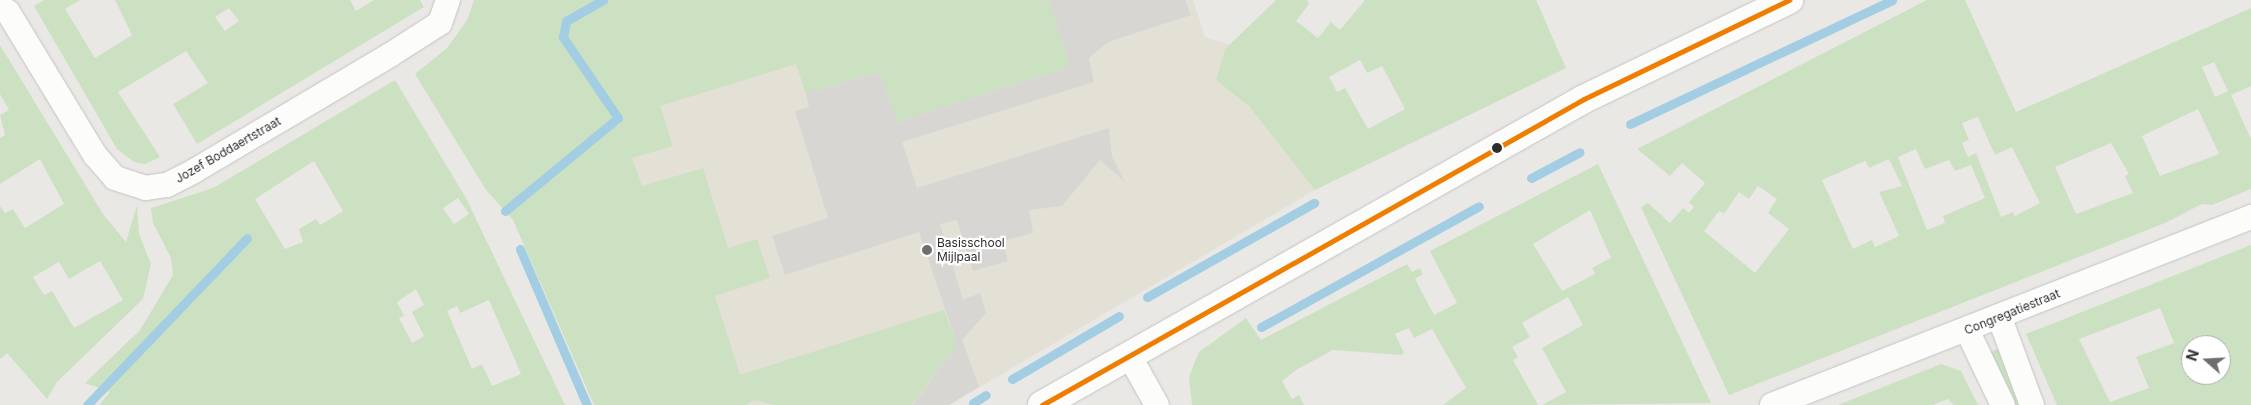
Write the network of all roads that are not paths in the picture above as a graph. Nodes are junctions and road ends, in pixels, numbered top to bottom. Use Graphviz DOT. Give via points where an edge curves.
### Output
graph roads {
  1 [pos="448,0"];
  2 [pos="1790,0"];
  3 [pos="0,7"];
  4 [pos="2251,217"];
  5 [pos="1999,316"];
  6 [pos="1967,330"];
  7 [pos="1129,355"];
  8 [pos="1042,405"];
  9 [pos="1157,405"];
  10 [pos="1772,405"];
  11 [pos="2003,405"];
  12 [pos="2032,405"];
  1 -- 3 [label="street, Jozef Boddaertstraat" via="440,23 390,55 194,171 167,185 145,188 115,178 94,155 8,12"];
  2 -- 7 [label="main road" via="1584,99"];
  4 -- 5 [label="street, Congregatiestraat"];
  5 -- 6 [label="street, Congregatiestraat"];
  5 -- 12 [label="street"];
  6 -- 10 [label="street, Congregatiestraat"];
  6 -- 11 [label="street"];
  7 -- 8 [label="main road"];
  7 -- 9 [label="street"];
}
